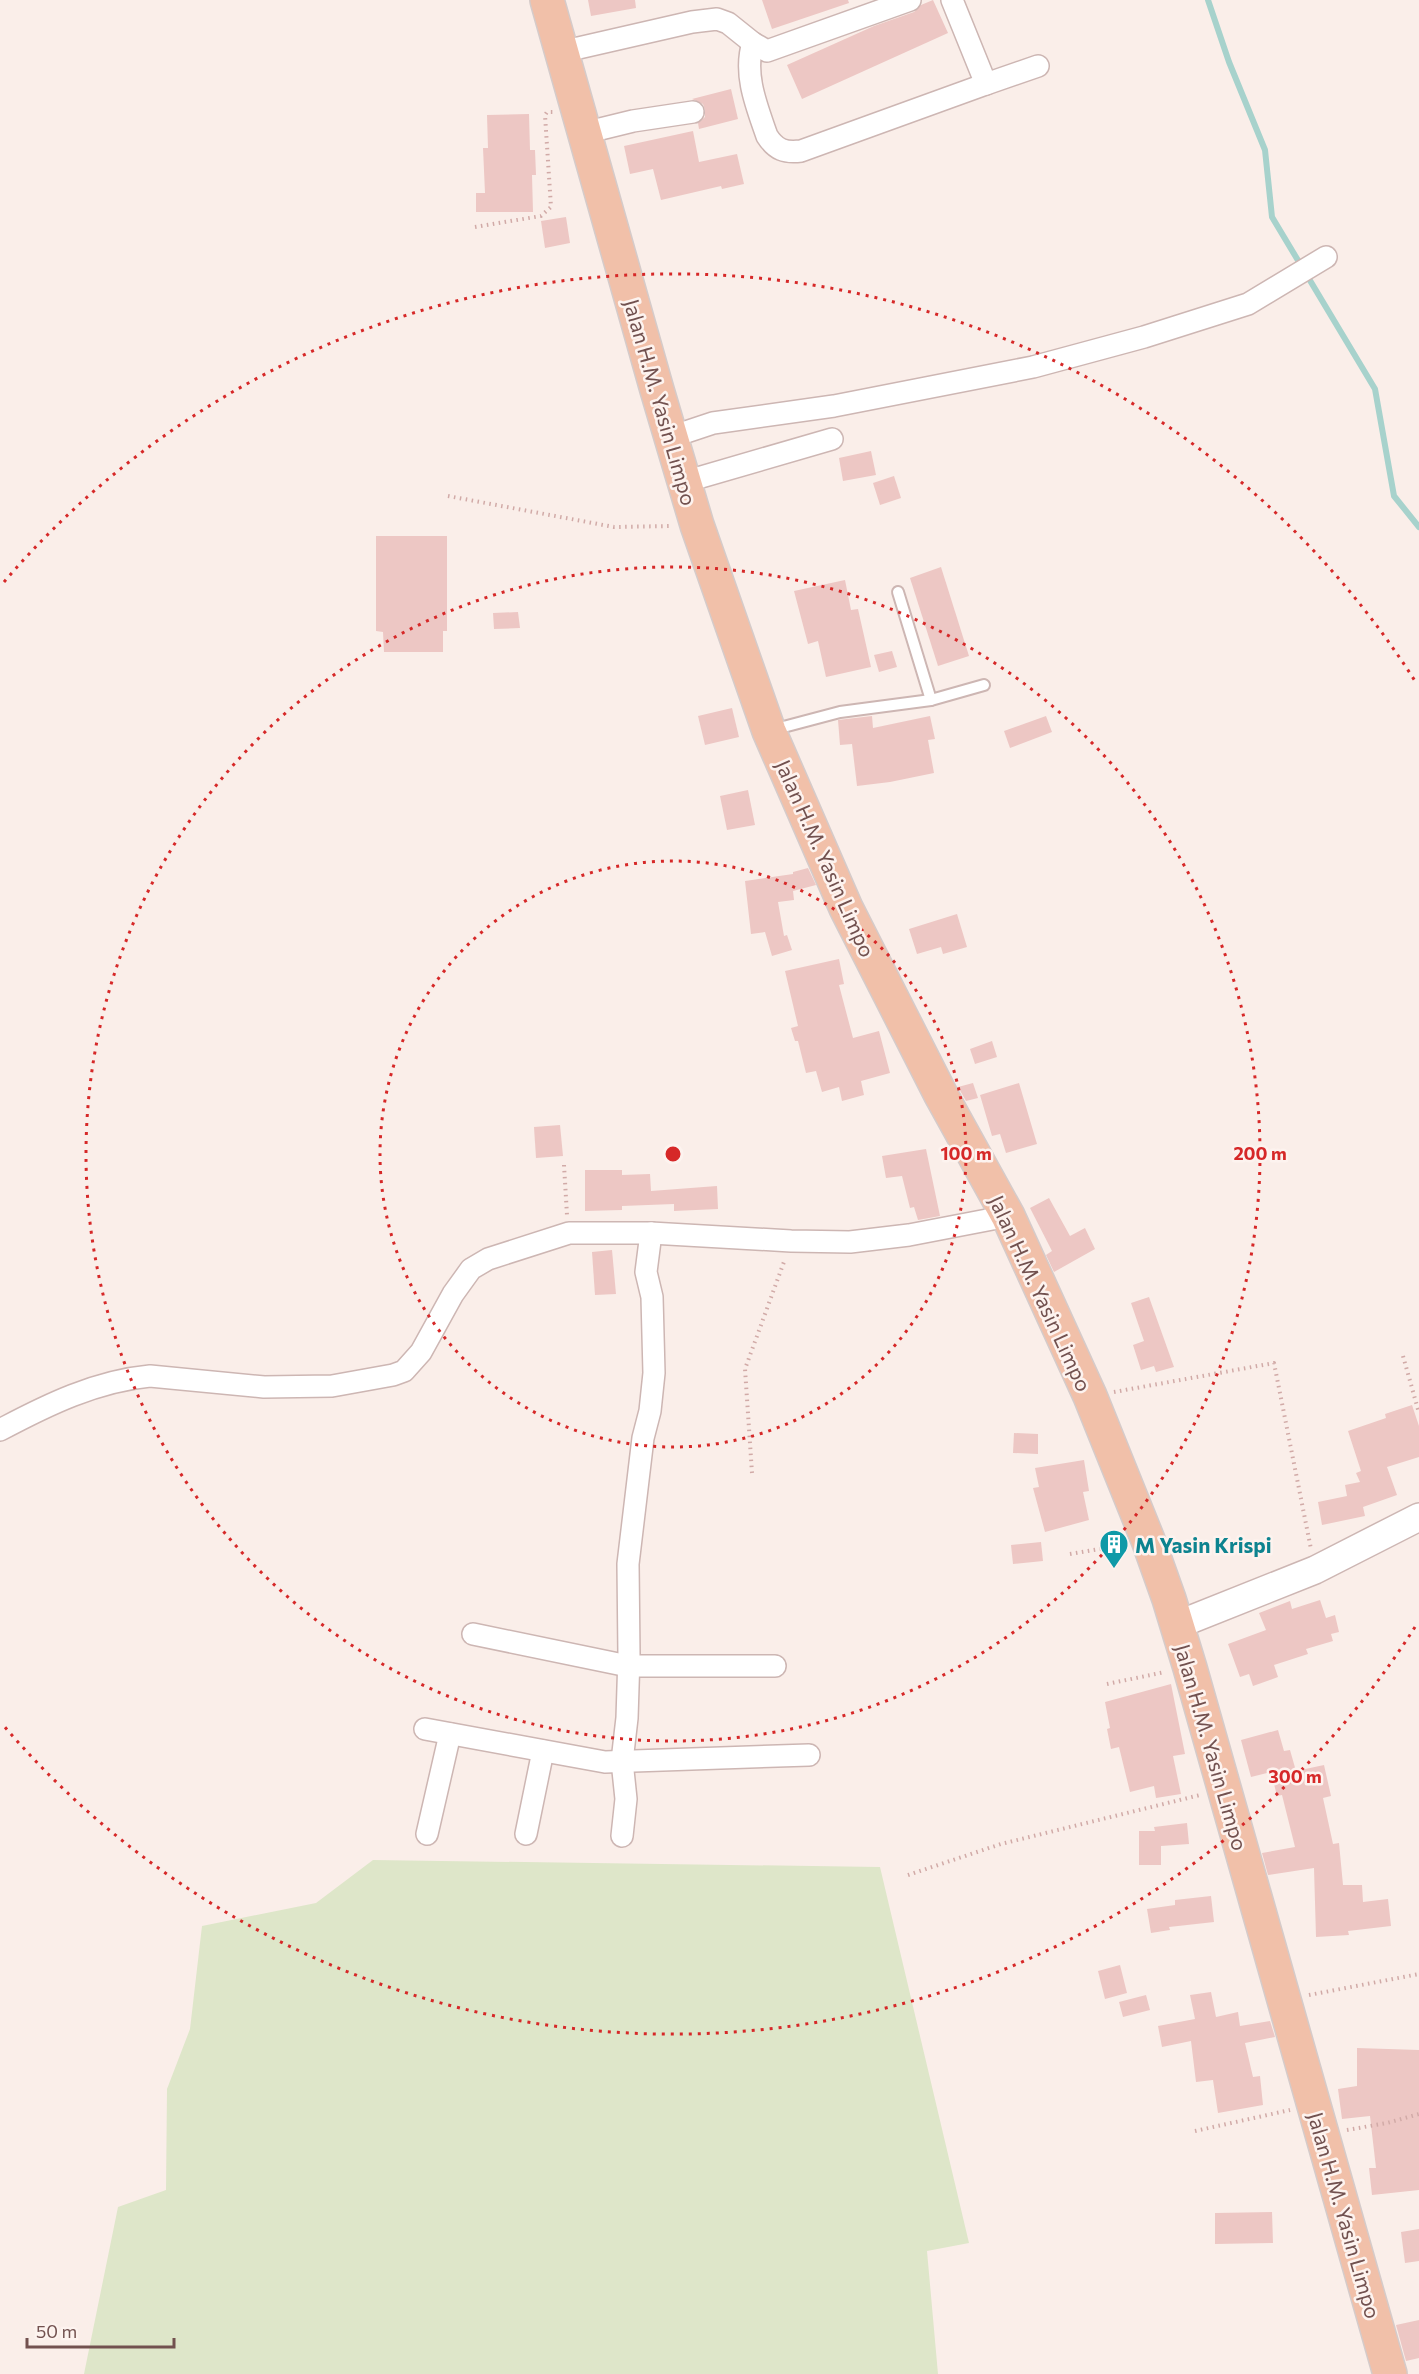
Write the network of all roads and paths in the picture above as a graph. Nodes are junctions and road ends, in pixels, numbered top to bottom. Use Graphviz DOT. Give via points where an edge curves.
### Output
graph roads {
  1 [pos="547,0"];
  2 [pos="910,0"];
  3 [pos="952,0"];
  4 [pos="753,43"];
  5 [pos="561,52"];
  6 [pos="1038,66"];
  7 [pos="986,84"];
  8 [pos="693,112"];
  9 [pos="581,121"];
  10 [pos="475,227"];
  11 [pos="1326,257"];
  12 [pos="671,437"];
  13 [pos="832,439"];
  14 [pos="684,482"];
  15 [pos="448,496"];
  16 [pos="697,525"];
  17 [pos="898,592"];
  18 [pos="984,685"];
  19 [pos="931,700"];
  20 [pos="769,731"];
  21 [pos="564,1165"];
  22 [pos="1008,1216"];
  23 [pos="568,1233"];
  24 [pos="651,1233"];
  25 [pos="791,1241"];
  26 [pos="1403,1356"];
  27 [pos="1090,1396"];
  28 [pos="1419,1413"];
  29 [pos="0,1430"];
  30 [pos="752,1473"];
  31 [pos="1419,1517"];
  32 [pos="1148,1540"];
  33 [pos="1070,1554"];
  34 [pos="1315,1570"];
  35 [pos="1177,1625"];
  36 [pos="472,1634"];
  37 [pos="628,1666"];
  38 [pos="775,1666"];
  39 [pos="1190,1668"];
  40 [pos="1107,1684"];
  41 [pos="425,1729"];
  42 [pos="450,1734"];
  43 [pos="543,1751"];
  44 [pos="809,1755"];
  45 [pos="622,1761"];
  46 [pos="1224,1790"];
  47 [pos="427,1834"];
  48 [pos="526,1834"];
  49 [pos="622,1836"];
  50 [pos="909,1875"];
  51 [pos="1419,1974"];
  52 [pos="1285,1999"];
  53 [pos="1419,2114"];
  54 [pos="1318,2117"];
  55 [pos="1195,2131"];
  56 [pos="1390,2374"];
  1 -- 5 [label="main road, Jalan H.M. Yasin Limpo"];
  2 -- 4 [label="street" via="767,51"];
  3 -- 7 [label="street"];
  4 -- 5 [label="street" via="717,19"];
  4 -- 7 [label="street" via="749,62 753,90 767,136 782,151 801,151"];
  5 -- 9 [label="main road, Jalan H.M. Yasin Limpo"];
  6 -- 7 [label="street"];
  8 -- 9 [label="street" via="633,121"];
  9 -- 10 [label="path" via="547,112 545,115 551,207 541,216"];
  9 -- 12 [label="main road, Jalan H.M. Yasin Limpo"];
  11 -- 12 [label="street" via="1248,304 1144,338 1033,367 834,406 713,423"];
  12 -- 14 [label="main road, Jalan H.M. Yasin Limpo"];
  13 -- 14 [label="street"];
  14 -- 16 [label="main road, Jalan H.M. Yasin Limpo"];
  15 -- 16 [label="path" via="614,527"];
  16 -- 20 [label="main road, Jalan H.M. Yasin Limpo"];
  17 -- 19 [label="lane"];
  18 -- 19 [label="lane"];
  19 -- 20 [label="lane" via="840,712"];
  20 -- 22 [label="main road, Jalan H.M. Yasin Limpo" via="846,908"];
  21 -- 23 [label="path"];
  22 -- 25 [label="street" via="850,1242"];
  22 -- 27 [label="main road, Jalan H.M. Yasin Limpo"];
  23 -- 24 [label="street"];
  23 -- 29 [label="street" via="488,1259 471,1269 422,1352 404,1371 393,1375 321,1387 132,1378 74,1394"];
  24 -- 25 [label="street"];
  24 -- 37 [label="street" via="646,1272 652,1298 654,1373 628,1564"];
  25 -- 30 [label="path" via="745,1369"];
  26 -- 28 [label="path"];
  27 -- 32 [label="main road, Jalan H.M. Yasin Limpo"];
  27 -- 34 [label="path" via="1274,1363"];
  31 -- 34 [label="street"];
  32 -- 33 [label="path"];
  32 -- 35 [label="main road, Jalan H.M. Yasin Limpo"];
  34 -- 35 [label="street"];
  35 -- 39 [label="main road, Jalan H.M. Yasin Limpo"];
  36 -- 37 [label="street"];
  37 -- 38 [label="street"];
  37 -- 45 [label="street"];
  39 -- 40 [label="path"];
  39 -- 46 [label="main road, Jalan H.M. Yasin Limpo"];
  41 -- 42 [label="street"];
  42 -- 43 [label="street"];
  42 -- 47 [label="street"];
  43 -- 45 [label="street" via="605,1762"];
  43 -- 48 [label="street"];
  44 -- 45 [label="street"];
  45 -- 49 [label="street" via="626,1799"];
  46 -- 50 [label="path" via="1001,1844"];
  46 -- 52 [label="main road, Jalan H.M. Yasin Limpo"];
  51 -- 52 [label="path"];
  52 -- 54 [label="main road, Jalan H.M. Yasin Limpo"];
  53 -- 54 [label="path" via="1348,2130"];
  54 -- 55 [label="path"];
  54 -- 56 [label="main road, Jalan H.M. Yasin Limpo"];
}
